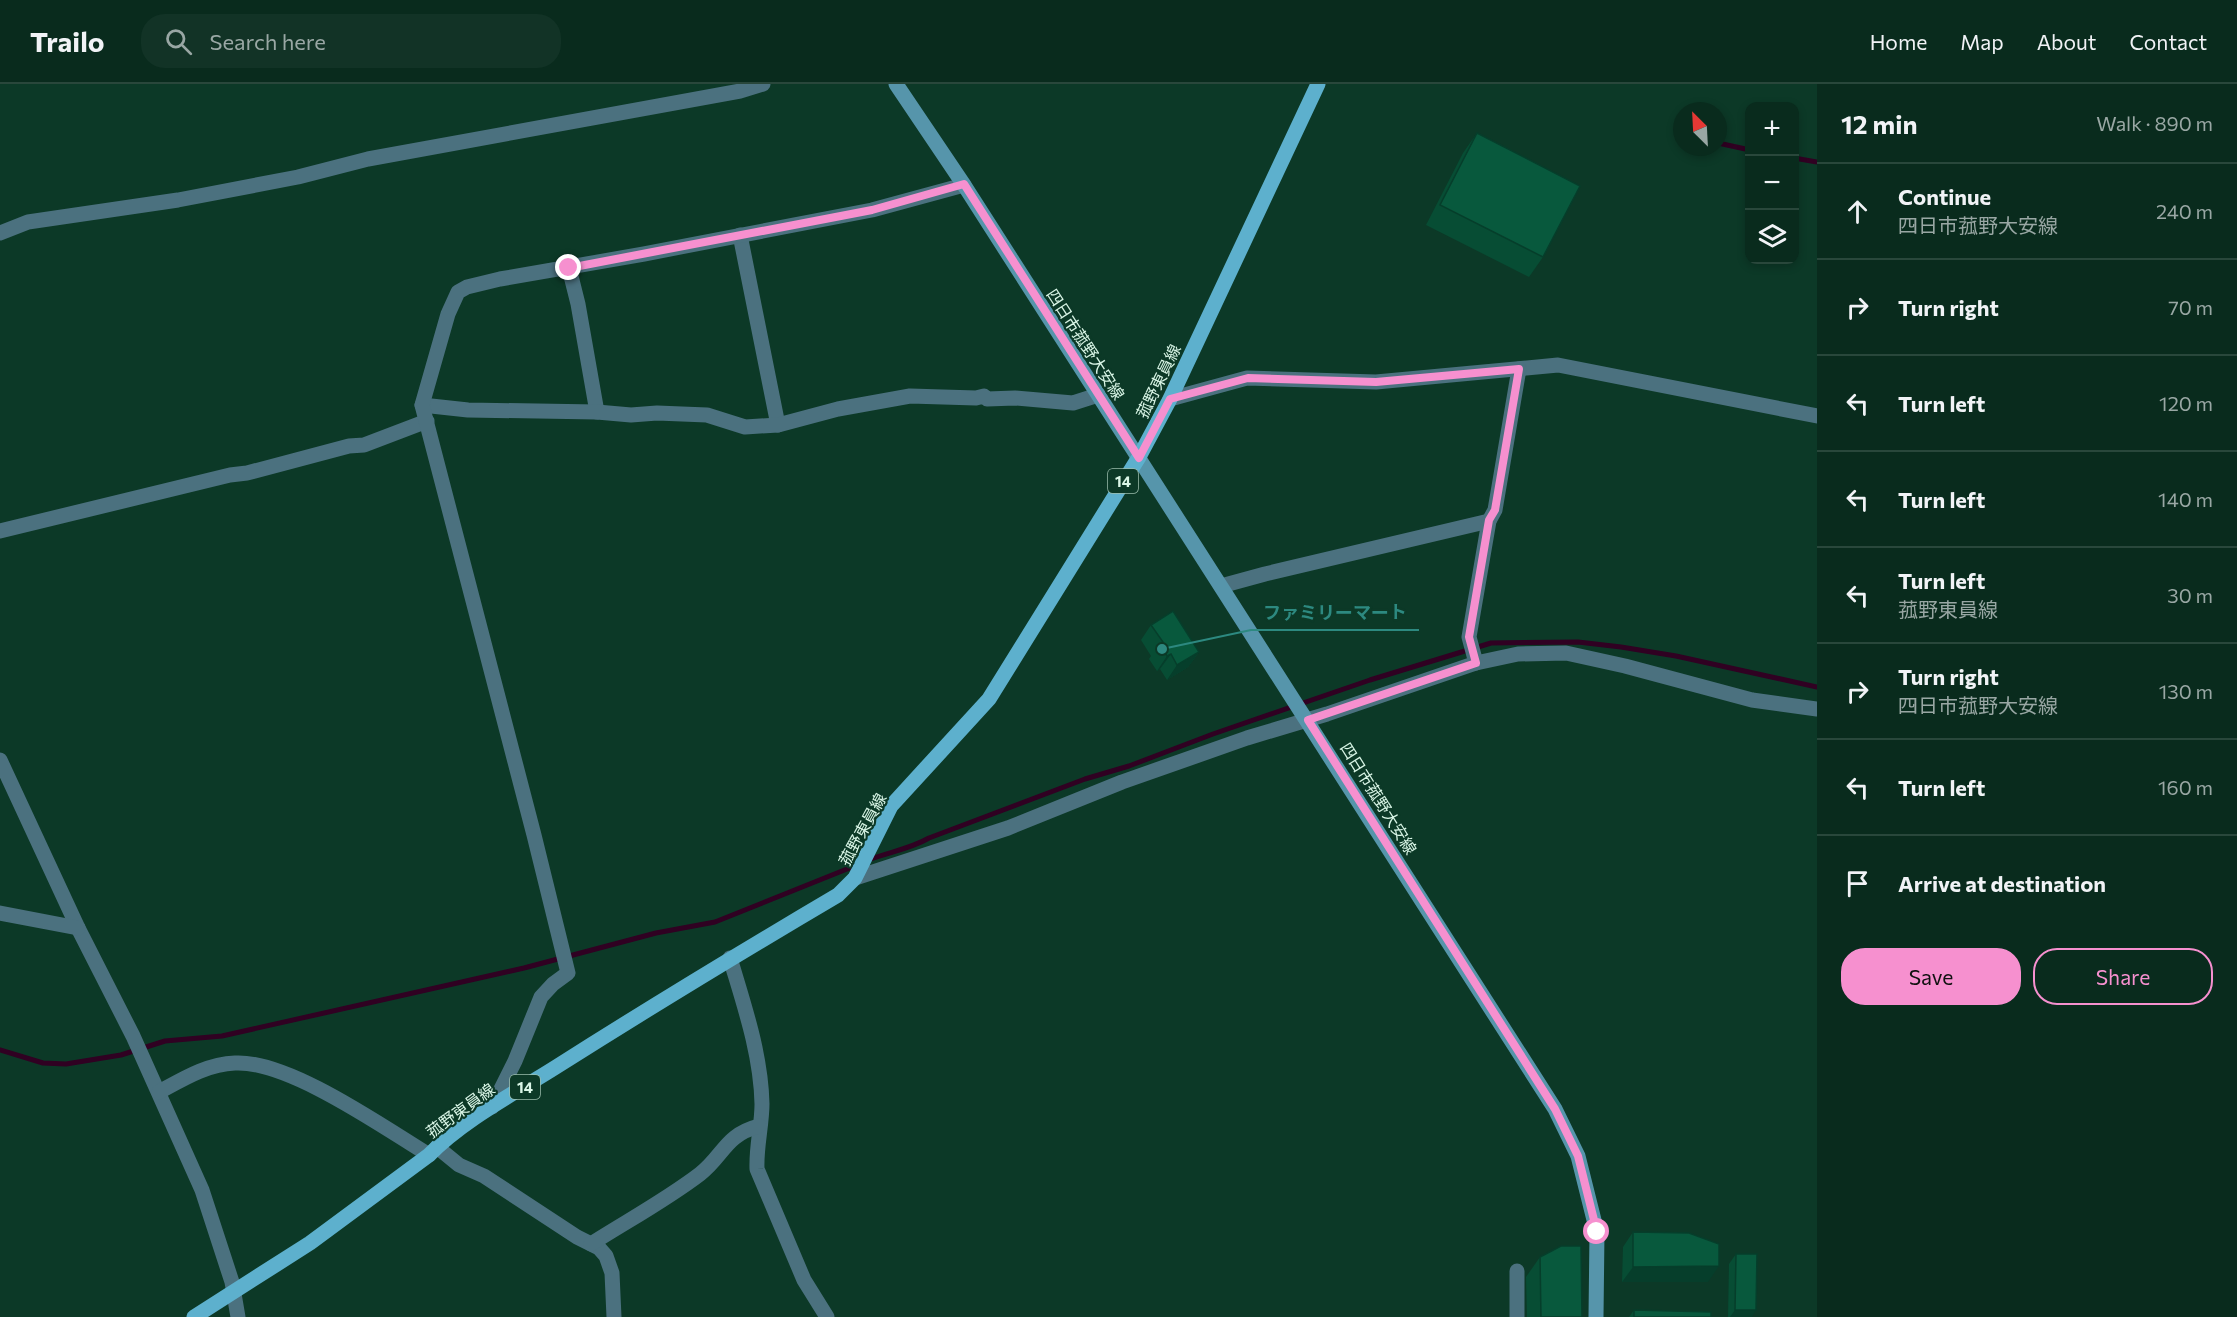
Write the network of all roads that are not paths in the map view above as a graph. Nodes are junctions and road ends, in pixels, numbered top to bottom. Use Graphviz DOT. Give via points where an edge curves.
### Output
graph roads {
  1 [pos="763,84"];
  2 [pos="896,84"];
  3 [pos="1318,84"];
  4 [pos="964,184"];
  5 [pos="0,233"];
  6 [pos="740,235"];
  7 [pos="569,268"];
  8 [pos="1519,369"];
  9 [pos="1098,395"];
  10 [pos="1170,399"];
  11 [pos="422,405"];
  12 [pos="597,412"];
  13 [pos="1817,416"];
  14 [pos="427,422"];
  15 [pos="778,425"];
  16 [pos="1139,458"];
  17 [pos="1489,520"];
  18 [pos="0,531"];
  19 [pos="1221,586"];
  20 [pos="1476,661"];
  21 [pos="1817,709"];
  22 [pos="1305,716"];
  23 [pos="0,760"];
  24 [pos="858,873"];
  25 [pos="0,913"];
  26 [pos="78,928"];
  27 [pos="730,958"];
  28 [pos="159,1092"];
  29 [pos="492,1107"];
  30 [pos="759,1126"];
  31 [pos="433,1151"];
  32 [pos="591,1244"];
  33 [pos="1517,1271"];
  34 [pos="233,1292"];
  35 [pos="194,1317"];
  36 [pos="238,1317"];
  37 [pos="614,1317"];
  38 [pos="827,1317"];
  39 [pos="1517,1317"];
  40 [pos="1596,1317"];
  1 -- 5 [label="street" via="729,94 368,159 178,200 28,222"];
  2 -- 4 [label="main road, 四日市菰野大安線"];
  3 -- 10 [label="main road, 菰野東員線 / 14"];
  4 -- 6 [label="street" via="872,210"];
  4 -- 9 [label="main road, 四日市菰野大安線"];
  6 -- 7 [label="street"];
  6 -- 15 [label="street"];
  7 -- 11 [label="street" via="500,279 458,291"];
  7 -- 12 [label="street"];
  8 -- 10 [label="street" via="1376,382 1248,378"];
  8 -- 13 [label="street" via="1558,365"];
  8 -- 17 [label="street" via="1495,510"];
  9 -- 15 [label="street" via="1073,403 984,396 910,396"];
  9 -- 16 [label="main road, 四日市菰野大安線"];
  10 -- 16 [label="main road, 菰野東員線 / 14"];
  11 -- 12 [label="street" via="468,410"];
  11 -- 14 [label="street"];
  12 -- 15 [label="street" via="707,415 745,427"];
  14 -- 18 [label="street" via="364,445"];
  14 -- 29 [label="street" via="568,973 541,997"];
  16 -- 19 [label="main road, 四日市菰野大安線"];
  16 -- 24 [label="main road, 菰野東員線 / 14" via="989,699 891,806"];
  17 -- 19 [label="street"];
  17 -- 20 [label="street" via="1469,637"];
  19 -- 22 [label="main road, 四日市菰野大安線"];
  20 -- 21 [label="street" via="1518,654 1566,653 1752,700"];
  20 -- 22 [label="street"];
  22 -- 24 [label="street" via="998,832"];
  22 -- 40 [label="main road, 四日市菰野大安線" via="1555,1109 1578,1156 1597,1232"];
  23 -- 26 [label="street"];
  24 -- 27 [label="main road, 菰野東員線 / 14" via="838,896"];
  25 -- 26 [label="street"];
  26 -- 28 [label="street"];
  27 -- 29 [label="main road, 菰野東員線 / 14"];
  27 -- 30 [label="street" via="749,1022 759,1077"];
  28 -- 31 [label="street" via="207,1068 254,1063 325,1092"];
  28 -- 34 [label="street" via="202,1190"];
  29 -- 31 [label="main road, 菰野東員線 / 14"];
  30 -- 32 [label="street" via="738,1134 701,1173"];
  30 -- 38 [label="street" via="757,1169 804,1280"];
  31 -- 32 [label="street" via="484,1176"];
  31 -- 34 [label="main road, 菰野東員線 / 14" via="310,1243"];
  32 -- 37 [label="street" via="606,1256 612,1273"];
  33 -- 39 [label="street"];
  34 -- 35 [label="main road, 菰野東員線 / 14"];
  34 -- 36 [label="street"];
}
